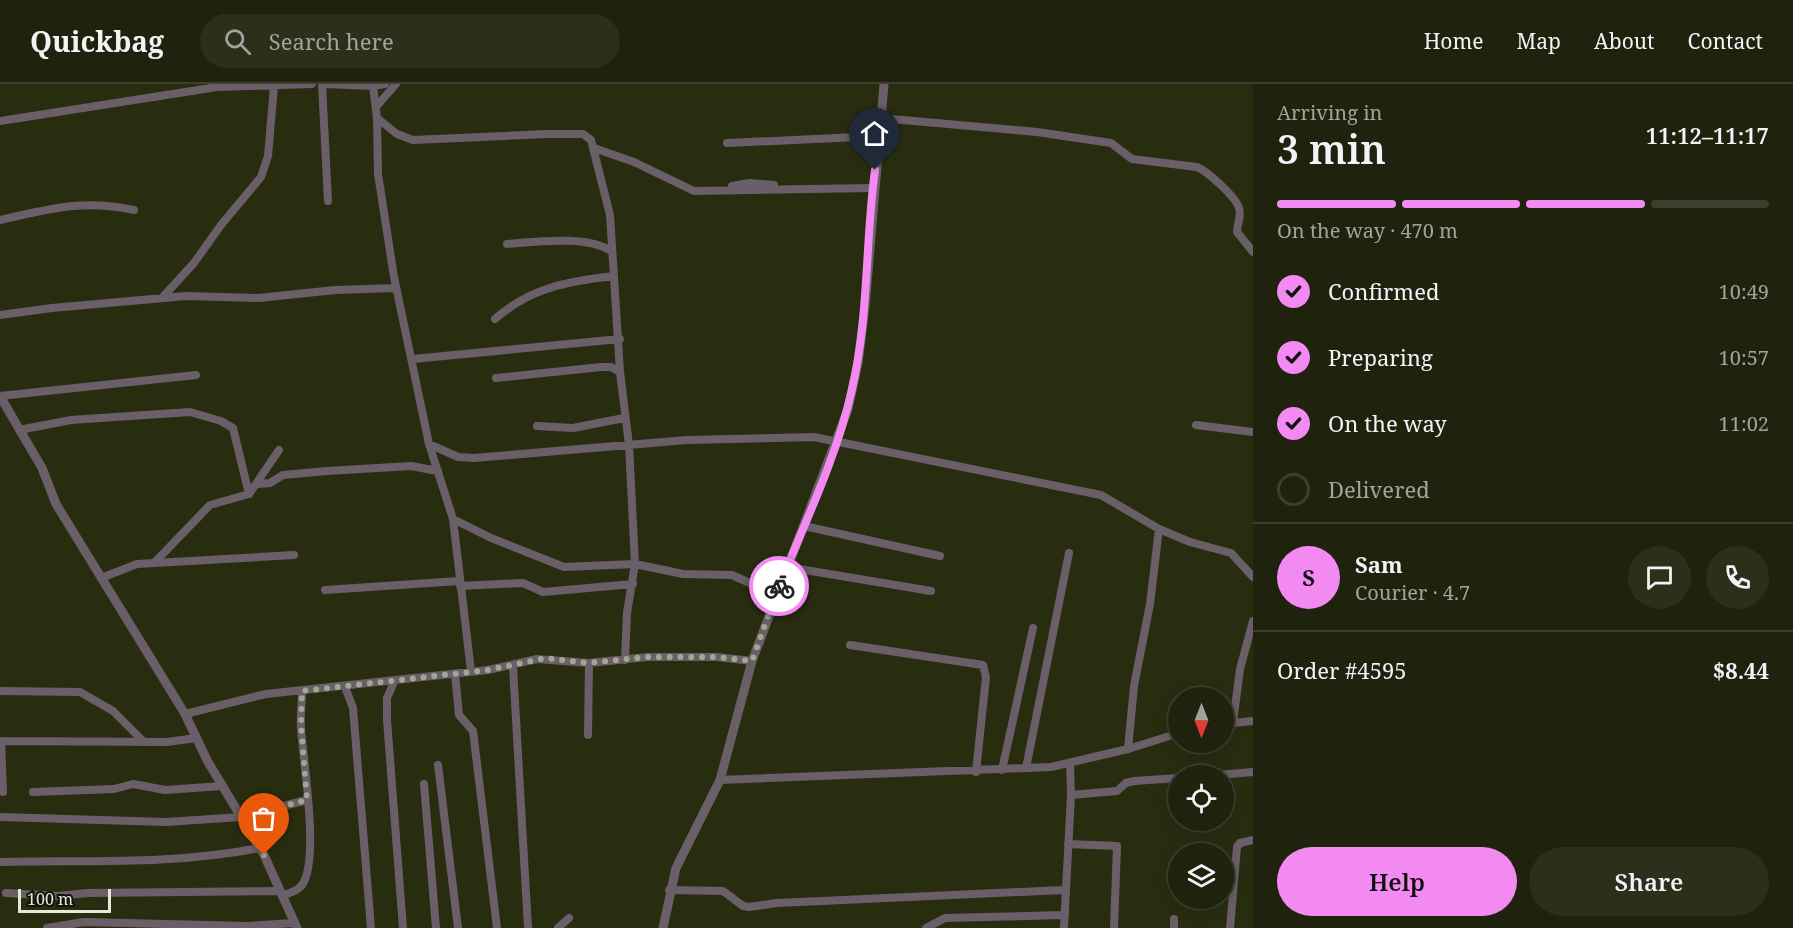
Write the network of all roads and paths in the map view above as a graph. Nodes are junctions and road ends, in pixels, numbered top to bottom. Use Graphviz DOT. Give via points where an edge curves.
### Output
graph roads {
  1 [pos="312,84"];
  2 [pos="324,84"];
  3 [pos="386,84"];
  4 [pos="396,84"];
  5 [pos="884,84"];
  6 [pos="247,85"];
  7 [pos="274,86"];
  8 [pos="373,86"];
  9 [pos="376,107"];
  10 [pos="377,118"];
  11 [pos="880,118"];
  12 [pos="0,121"];
  13 [pos="880,136"];
  14 [pos="727,143"];
  15 [pos="594,148"];
  16 [pos="873,188"];
  17 [pos="328,201"];
  18 [pos="134,210"];
  19 [pos="0,220"];
  20 [pos="507,244"];
  21 [pos="611,251"];
  22 [pos="1253,252"];
  23 [pos="614,276"];
  24 [pos="396,288"];
  25 [pos="161,299"];
  26 [pos="0,315"];
  27 [pos="495,319"];
  28 [pos="620,339"];
  29 [pos="413,359"];
  30 [pos="620,372"];
  31 [pos="196,375"];
  32 [pos="496,378"];
  33 [pos="0,396"];
  34 [pos="624,418"];
  35 [pos="1196,425"];
  36 [pos="537,426"];
  37 [pos="19,430"];
  38 [pos="1253,432"];
  39 [pos="836,442"];
  40 [pos="429,444"];
  41 [pos="629,445"];
  42 [pos="279,450"];
  43 [pos="438,471"];
  44 [pos="258,484"];
  45 [pos="249,494"];
  46 [pos="453,519"];
  47 [pos="804,526"];
  48 [pos="1159,529"];
  49 [pos="1069,553"];
  50 [pos="294,555"];
  51 [pos="940,556"];
  52 [pos="155,562"];
  53 [pos="635,564"];
  54 [pos="787,567"];
  55 [pos="1253,577"];
  56 [pos="101,578"];
  57 [pos="460,584"];
  58 [pos="633,584"];
  59 [pos="325,590"];
  60 [pos="931,591"];
  61 [pos="770,606"];
  62 [pos="1253,621"];
  63 [pos="1033,628"];
  64 [pos="850,645"];
  65 [pos="625,660"];
  66 [pos="752,661"];
  67 [pos="588,663"];
  68 [pos="513,667"];
  69 [pos="471,671"];
  70 [pos="455,674"];
  71 [pos="394,682"];
  72 [pos="345,687"];
  73 [pos="0,691"];
  74 [pos="302,691"];
  75 [pos="1234,696"];
  76 [pos="185,714"];
  77 [pos="1253,721"];
  78 [pos="1234,723"];
  79 [pos="588,735"];
  80 [pos="1168,736"];
  81 [pos="196,738"];
  82 [pos="1,741"];
  83 [pos="144,742"];
  84 [pos="1128,749"];
  85 [pos="1070,763"];
  86 [pos="438,765"];
  87 [pos="1026,768"];
  88 [pos="1002,770"];
  89 [pos="976,771"];
  90 [pos="1253,772"];
  91 [pos="1234,774"];
  92 [pos="1168,779"];
  93 [pos="720,780"];
  94 [pos="424,784"];
  95 [pos="222,786"];
  96 [pos="3,792"];
  97 [pos="33,792"];
  98 [pos="1071,795"];
  99 [pos="307,800"];
  100 [pos="0,817"];
  101 [pos="240,817"];
  102 [pos="1253,840"];
  103 [pos="1068,844"];
  104 [pos="259,848"];
  105 [pos="0,862"];
  106 [pos="669,890"];
  107 [pos="1064,890"];
  108 [pos="6,893"];
  109 [pos="281,894"];
  110 [pos="1065,915"];
  111 [pos="569,918"];
  112 [pos="1174,919"];
  113 [pos="295,926"];
  114 [pos="47,928"];
  115 [pos="371,928"];
  116 [pos="403,928"];
  117 [pos="436,928"];
  118 [pos="458,928"];
  119 [pos="497,928"];
  120 [pos="528,928"];
  121 [pos="558,928"];
  122 [pos="663,928"];
  123 [pos="926,928"];
  124 [pos="1064,928"];
  125 [pos="1113,928"];
  126 [pos="1174,928"];
  127 [pos="1230,928"];
  1 -- 7 [label="street"];
  2 -- 8 [label="street"];
  2 -- 17 [label="street"];
  3 -- 8 [label="street"];
  4 -- 9 [label="street"];
  5 -- 11 [label="street"];
  6 -- 7 [label="street"];
  6 -- 12 [label="street"];
  7 -- 25 [label="street" via="268,156 261,177 194,264"];
  8 -- 9 [label="street"];
  9 -- 10 [label="street"];
  10 -- 15 [label="street" via="413,140 583,134 589,136"];
  10 -- 24 [label="street" via="378,174"];
  11 -- 13 [label="street"];
  11 -- 22 [label="street" via="1111,143 1132,159 1197,167 1238,205 1237,232"];
  13 -- 14 [label="street"];
  13 -- 16 [label="street"];
  15 -- 16 [label="street" via="634,162 687,189"];
  15 -- 21 [label="street" via="610,215"];
  16 -- 39 [label="street" via="858,363"];
  18 -- 19 [label="street" via="114,205 72,204"];
  20 -- 21 [label="street" via="595,242"];
  21 -- 23 [label="street"];
  23 -- 27 [label="street" via="573,281 521,298"];
  23 -- 28 [label="street"];
  24 -- 25 [label="street" via="259,298"];
  24 -- 29 [label="street"];
  25 -- 26 [label="street"];
  28 -- 29 [label="street"];
  28 -- 30 [label="street"];
  29 -- 40 [label="street"];
  30 -- 32 [label="street" via="601,367"];
  30 -- 34 [label="street"];
  31 -- 33 [label="street"];
  33 -- 37 [label="street"];
  34 -- 36 [label="street" via="573,428"];
  34 -- 41 [label="street"];
  35 -- 38 [label="street"];
  37 -- 45 [label="street" via="71,420 200,414 233,428"];
  37 -- 56 [label="street" via="42,468 56,504"];
  39 -- 41 [label="street" via="814,437 762,437"];
  39 -- 47 [label="street"];
  39 -- 48 [label="street" via="1092,493"];
  40 -- 41 [label="street" via="459,457 474,458"];
  40 -- 43 [label="street"];
  41 -- 53 [label="street"];
  42 -- 44 [label="street"];
  43 -- 44 [label="street" via="411,466 327,471 283,475 270,483"];
  43 -- 46 [label="street"];
  44 -- 45 [label="street"];
  45 -- 52 [label="street" via="210,505"];
  46 -- 53 [label="street" via="564,567"];
  46 -- 57 [label="street"];
  47 -- 51 [label="street"];
  47 -- 54 [label="street"];
  48 -- 55 [label="street" via="1231,553"];
  48 -- 84 [label="street"];
  49 -- 87 [label="street"];
  50 -- 52 [label="street"];
  52 -- 56 [label="street" via="120,568"];
  53 -- 58 [label="street"];
  53 -- 61 [label="street" via="683,574 732,575 752,584"];
  54 -- 60 [label="street"];
  54 -- 61 [label="street"];
  56 -- 76 [label="street"];
  57 -- 58 [label="street" via="523,584 543,592"];
  57 -- 59 [label="street"];
  57 -- 69 [label="street"];
  58 -- 65 [label="street"];
  61 -- 66 [label="street"];
  62 -- 75 [label="street"];
  63 -- 88 [label="street"];
  64 -- 89 [label="street" via="983,665 986,677"];
  65 -- 66 [label="street" via="665,657"];
  65 -- 67 [label="street"];
  66 -- 93 [label="street"];
  67 -- 68 [label="street" via="546,658"];
  67 -- 79 [label="street"];
  68 -- 69 [label="street"];
  68 -- 120 [label="street"];
  69 -- 70 [label="street"];
  70 -- 71 [label="street"];
  70 -- 119 [label="street" via="459,715 473,731"];
  71 -- 72 [label="street"];
  71 -- 116 [label="street" via="387,698 387,720"];
  72 -- 74 [label="street"];
  72 -- 115 [label="street" via="353,708"];
  73 -- 83 [label="street" via="80,692 113,711"];
  74 -- 76 [label="street" via="245,698"];
  74 -- 99 [label="street"];
  76 -- 81 [label="street"];
  77 -- 78 [label="street"];
  80 -- 84 [label="street"];
  81 -- 83 [label="street"];
  81 -- 95 [label="street"];
  82 -- 83 [label="street"];
  82 -- 96 [label="street"];
  84 -- 85 [label="street"];
  85 -- 87 [label="street"];
  85 -- 98 [label="street"];
  86 -- 118 [label="street"];
  87 -- 88 [label="street"];
  88 -- 89 [label="street"];
  89 -- 93 [label="street"];
  90 -- 91 [label="street"];
  92 -- 98 [label="street" via="1134,781 1117,791"];
  93 -- 106 [label="street" via="687,844"];
  94 -- 117 [label="street"];
  95 -- 97 [label="street" via="165,790 133,784 114,789"];
  95 -- 101 [label="street"];
  98 -- 103 [label="street"];
  99 -- 101 [label="street"];
  99 -- 109 [label="street" via="308,867 297,890"];
  100 -- 101 [label="street" via="167,822"];
  101 -- 104 [label="street"];
  102 -- 127 [label="street" via="1237,847"];
  103 -- 107 [label="street"];
  103 -- 125 [label="street" via="1117,846"];
  104 -- 105 [label="street" via="221,855 140,860"];
  104 -- 109 [label="street"];
  106 -- 107 [label="street" via="723,891 749,907"];
  106 -- 122 [label="street"];
  107 -- 110 [label="street"];
  108 -- 109 [label="street"];
  109 -- 113 [label="street"];
  110 -- 123 [label="street" via="945,918"];
  110 -- 124 [label="street"];
  111 -- 121 [label="street"];
  112 -- 126 [label="street"];
  113 -- 114 [label="street" via="84,922"];
}
